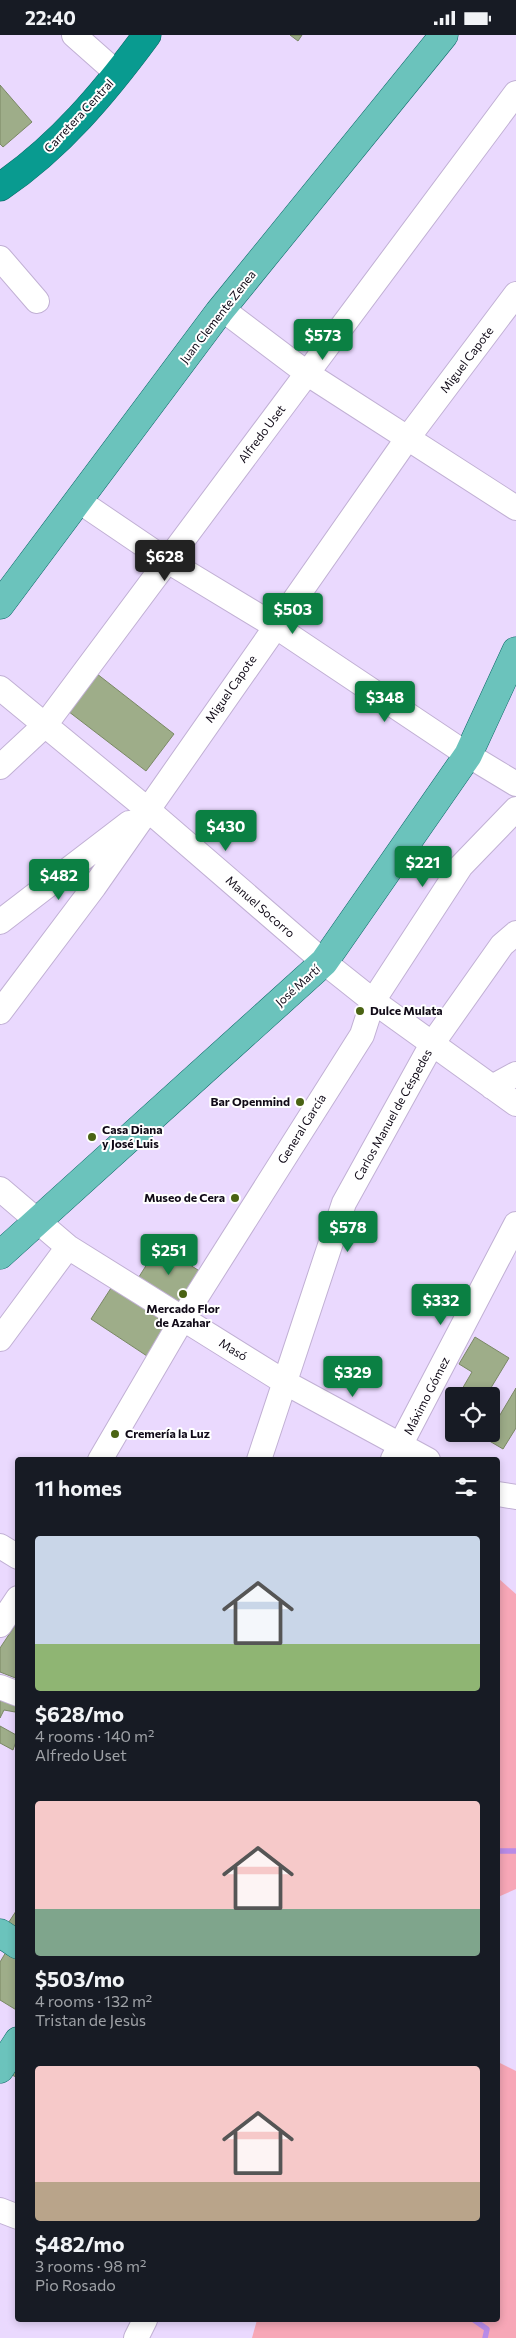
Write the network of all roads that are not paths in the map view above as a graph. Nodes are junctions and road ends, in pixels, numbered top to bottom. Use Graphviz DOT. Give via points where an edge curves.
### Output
graph roads {
  1 [pos="74,35"];
  2 [pos="147,35"];
  3 [pos="444,35"];
  4 [pos="118,74"];
  5 [pos="516,93"];
  6 [pos="0,187"];
  7 [pos="0,259"];
  8 [pos="516,294"];
  9 [pos="37,301"];
  10 [pos="222,309"];
  11 [pos="308,374"];
  12 [pos="407,439"];
  13 [pos="78,501"];
  14 [pos="516,508"];
  15 [pos="166,560"];
  16 [pos="0,605"];
  17 [pos="275,627"];
  18 [pos="516,651"];
  19 [pos="0,688"];
  20 [pos="45,725"];
  21 [pos="468,755"];
  22 [pos="0,767"];
  23 [pos="516,784"];
  24 [pos="147,809"];
  25 [pos="516,809"];
  26 [pos="0,922"];
  27 [pos="516,933"];
  28 [pos="324,963"];
  29 [pos="373,1001"];
  30 [pos="0,1012"];
  31 [pos="432,1044"];
  32 [pos="516,1074"];
  33 [pos="492,1087"];
  34 [pos="516,1104"];
  35 [pos="0,1189"];
  36 [pos="36,1221"];
  37 [pos="516,1224"];
  38 [pos="68,1247"];
  39 [pos="0,1255"];
  40 [pos="183,1318"];
  41 [pos="0,1339"];
  42 [pos="286,1383"];
  43 [pos="396,1453"];
  44 [pos="102,1457"];
  45 [pos="260,1457"];
  46 [pos="414,1457"];
  47 [pos="500,1494"];
  48 [pos="516,1497"];
  49 [pos="0,1546"];
  50 [pos="15,1555"];
  51 [pos="15,1602"];
  52 [pos="0,1625"];
  53 [pos="0,1687"];
  54 [pos="15,1693"];
  55 [pos="0,1933"];
  56 [pos="15,1943"];
  57 [pos="15,2046"];
  58 [pos="0,2069"];
  59 [pos="0,2210"];
  60 [pos="15,2216"];
  61 [pos="144,2322"];
  62 [pos="136,2338"];
  1 -- 4 [label="street"];
  2 -- 4 [label="highway, Carretera Central"];
  3 -- 10 [label="main road, Juan Clemente Zenea"];
  4 -- 6 [label="highway, Carretera Central" via="42,156"];
  5 -- 11 [label="street, Alfredo Uset"];
  7 -- 9 [label="street"];
  8 -- 12 [label="street, Miguel Capote"];
  10 -- 11 [label="street"];
  10 -- 13 [label="main road, Juan Clemente Zenea"];
  11 -- 12 [label="street"];
  11 -- 15 [label="street, Alfredo Uset"];
  12 -- 14 [label="street"];
  12 -- 17 [label="street, Miguel Capote"];
  13 -- 15 [label="street"];
  13 -- 16 [label="main road, Juan Clemente Zenea"];
  15 -- 17 [label="street"];
  15 -- 20 [label="street, Alfredo Uset"];
  17 -- 21 [label="street"];
  17 -- 24 [label="street, Miguel Capote"];
  18 -- 21 [label="main road, José Martí"];
  19 -- 20 [label="street, Manuel Socorro"];
  20 -- 22 [label="street, Alfredo Uset"];
  20 -- 24 [label="street, Manuel Socorro"];
  21 -- 23 [label="street"];
  21 -- 28 [label="main road, José Martí"];
  24 -- 26 [label="street"];
  24 -- 28 [label="street, Manuel Socorro"];
  24 -- 30 [label="street, Miguel Capote" via="94,887"];
  25 -- 29 [label="street, General García" via="461,866"];
  27 -- 31 [label="street, Carlos Manuel de Céspedes" via="502,945"];
  28 -- 29 [label="street, Manuel Socorro"];
  28 -- 36 [label="main road, José Martí"];
  29 -- 31 [label="street, Manuel Socorro"];
  29 -- 40 [label="street, General García" via="362,1035"];
  31 -- 33 [label="street, Manuel Socorro"];
  31 -- 42 [label="street, Carlos Manuel de Céspedes" via="344,1203"];
  32 -- 33 [label="street"];
  33 -- 34 [label="street, Manuel Socorro"];
  35 -- 36 [label="street, Masó"];
  36 -- 38 [label="street, Masó"];
  36 -- 39 [label="main road, José Martí"];
  37 -- 43 [label="street, Máximo Gómez"];
  38 -- 40 [label="street, Masó"];
  38 -- 41 [label="street"];
  40 -- 42 [label="street, Masó"];
  40 -- 44 [label="street, General García"];
  42 -- 43 [label="street, Masó"];
  42 -- 45 [label="street, Carlos Manuel de Céspedes"];
  43 -- 46 [label="street, Masó"];
  47 -- 48 [label="street"];
  49 -- 50 [label="street"];
  51 -- 52 [label="street"];
  53 -- 54 [label="street"];
  55 -- 56 [label="main road"];
  57 -- 58 [label="main road"];
  59 -- 60 [label="street"];
  61 -- 62 [label="street"];
}
